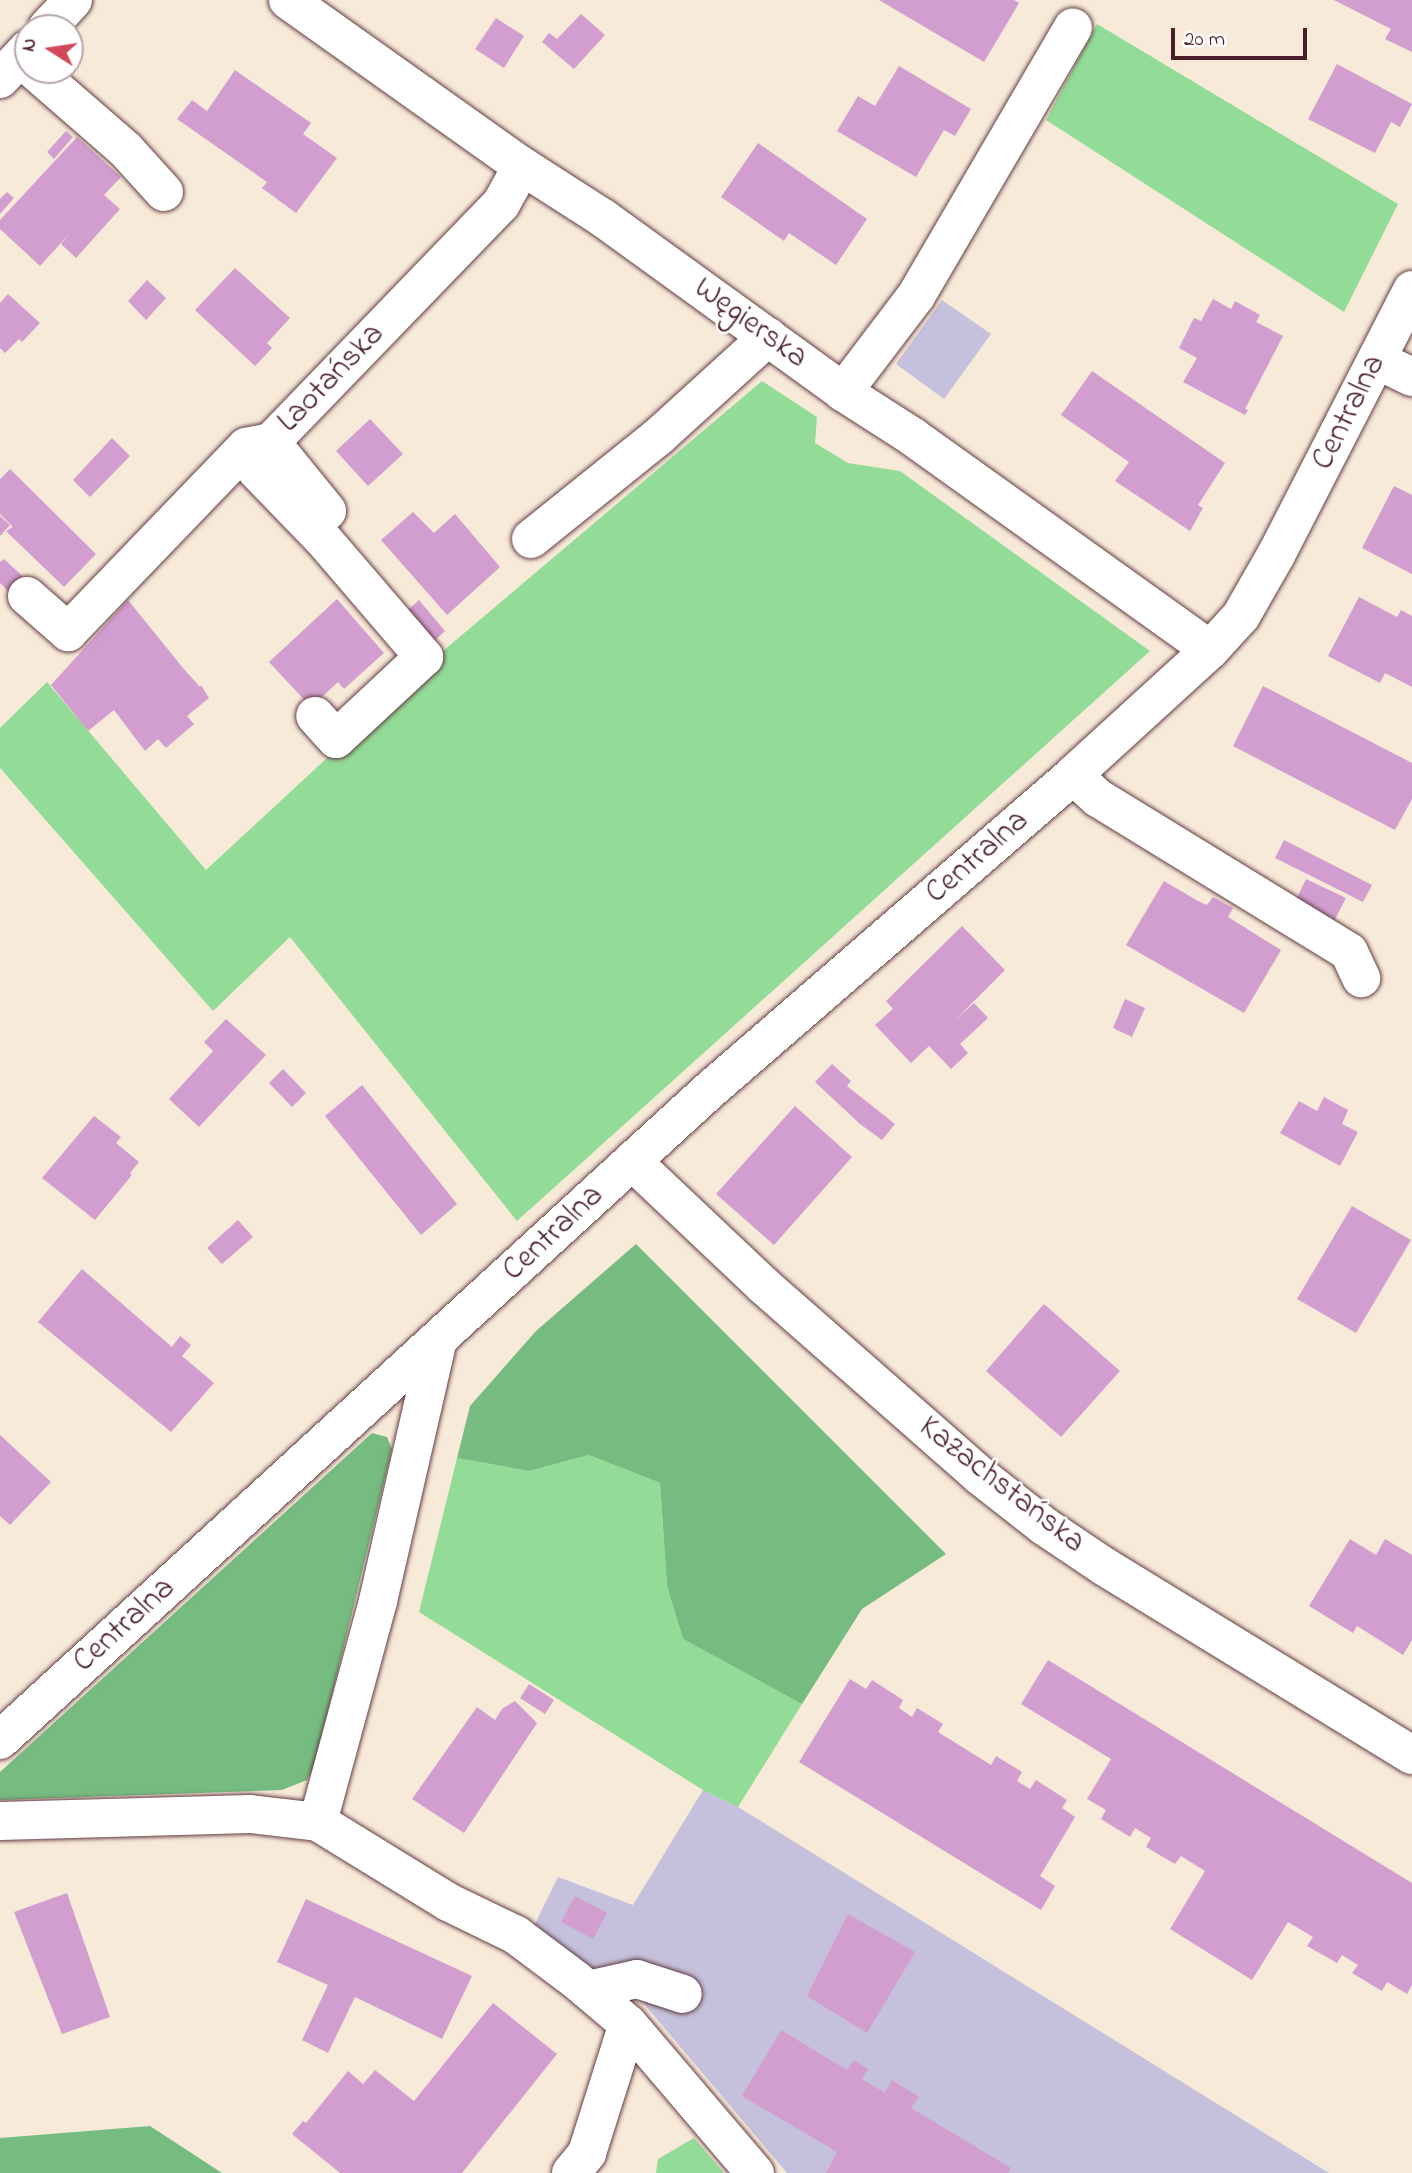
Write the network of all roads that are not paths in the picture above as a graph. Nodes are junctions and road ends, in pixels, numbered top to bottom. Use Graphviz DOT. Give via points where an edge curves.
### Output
graph roads {
  1 [pos="73,0"];
  2 [pos="288,0"];
  3 [pos="60,14"];
  4 [pos="1073,27"];
  5 [pos="46,84"];
  6 [pos="522,166"];
  7 [pos="164,192"];
  8 [pos="1412,290"];
  9 [pos="768,337"];
  10 [pos="1377,360"];
  11 [pos="1412,377"];
  12 [pos="843,392"];
  13 [pos="255,469"];
  14 [pos="531,539"];
  15 [pos="27,596"];
  16 [pos="405,603"];
  17 [pos="1210,650"];
  18 [pos="315,716"];
  19 [pos="1073,775"];
  20 [pos="1361,978"];
  21 [pos="632,1161"];
  22 [pos="437,1343"];
  23 [pos="0,1740"];
  24 [pos="1412,1755"];
  25 [pos="0,1821"];
  26 [pos="318,1822"];
  27 [pos="588,1990"];
  28 [pos="683,1994"];
  29 [pos="628,2024"];
  30 [pos="571,2173"];
  31 [pos="755,2173"];
  1 -- 3 [label="street"];
  2 -- 6 [label="street, Węgierska"];
  4 -- 12 [label="street" via="916,296"];
  5 -- 7 [label="street" via="125,149"];
  6 -- 9 [label="street, Węgierska" via="603,218"];
  6 -- 13 [label="street, Laotańska" via="500,204"];
  8 -- 10 [label="street, Centralna"];
  9 -- 12 [label="street, Węgierska"];
  9 -- 14 [label="street" via="658,438"];
  10 -- 11 [label="street"];
  10 -- 17 [label="street, Centralna" via="1265,575 1241,616"];
  12 -- 17 [label="street, Węgierska"];
  13 -- 15 [label="street, Laotańska" via="246,447 68,632"];
  13 -- 16 [label="street"];
  13 -- 18 [label="street" via="424,657 336,739"];
  17 -- 19 [label="street, Centralna"];
  19 -- 20 [label="street" via="1098,798 1349,952"];
  19 -- 21 [label="street, Centralna"];
  21 -- 22 [label="street, Centralna"];
  21 -- 24 [label="street, Kazachstańska" via="763,1285 979,1475 1044,1526"];
  22 -- 23 [label="street, Centralna"];
  22 -- 26 [label="street" via="378,1601"];
  25 -- 26 [label="street" via="250,1814"];
  26 -- 27 [label="street" via="447,1902 525,1941"];
  27 -- 28 [label="street" via="637,1979"];
  27 -- 29 [label="street"];
  29 -- 30 [label="street" via="587,2153"];
  29 -- 31 [label="street"];
}
